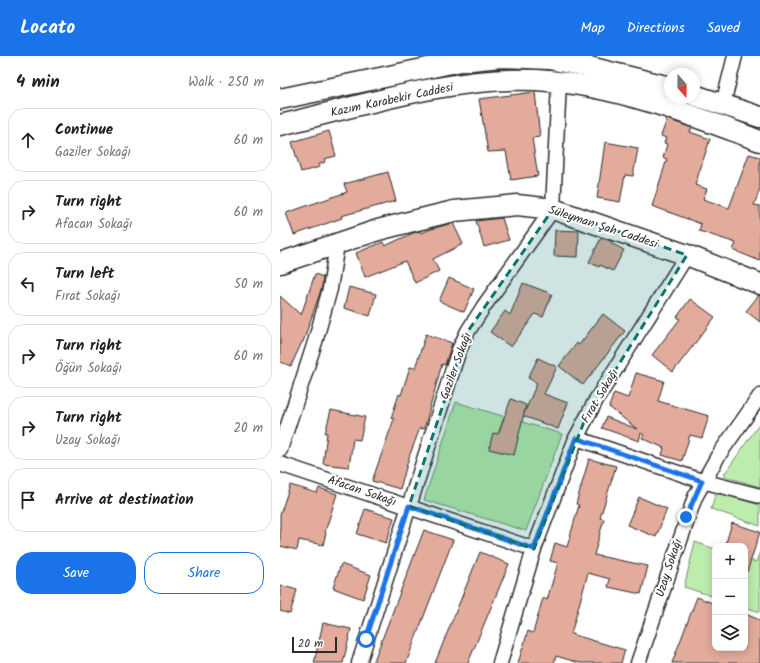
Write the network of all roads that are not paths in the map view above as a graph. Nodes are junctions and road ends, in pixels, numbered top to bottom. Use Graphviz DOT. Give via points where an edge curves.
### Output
graph roads {
  1 [pos="735,56"];
  2 [pos="559,82"];
  3 [pos="664,86"];
  4 [pos="700,97"];
  5 [pos="280,99"];
  6 [pos="723,104"];
  7 [pos="760,117"];
  8 [pos="280,126"];
  9 [pos="760,141"];
  10 [pos="553,209"];
  11 [pos="337,244"];
  12 [pos="688,256"];
  13 [pos="280,263"];
  14 [pos="760,284"];
  15 [pos="760,396"];
  16 [pos="576,438"];
  17 [pos="280,450"];
  18 [pos="280,464"];
  19 [pos="702,481"];
  20 [pos="760,496"];
  21 [pos="409,506"];
  22 [pos="534,549"];
  23 [pos="360,663"];
  24 [pos="500,663"];
  25 [pos="638,663"];
  1 -- 6 [label="street"];
  2 -- 8 [label="street, Kazım Karabekir Caddesi" via="505,80 423,91"];
  2 -- 9 [label="street, Kazım Karabekir Caddesi" via="580,84 682,112"];
  2 -- 10 [label="street"];
  3 -- 5 [label="street, Kazım Karabekir Caddesi" via="585,66 549,60 501,57 461,61"];
  4 -- 6 [label="street"];
  6 -- 7 [label="street"];
  10 -- 11 [label="street, Süleyman Şah Caddesi" via="517,205 454,211 378,230"];
  10 -- 12 [label="street, Süleyman Şah Caddesi"];
  10 -- 21 [label="street, Gaziler Sokağı" via="468,331 459,350"];
  11 -- 13 [label="street, Süleyman Şah Caddesi"];
  11 -- 17 [label="street" via="330,289"];
  12 -- 14 [label="street, Süleyman Şah Caddesi"];
  12 -- 16 [label="street, Fırat Sokağı" via="596,400"];
  15 -- 19 [label="street, Uzay Sokağı"];
  16 -- 19 [label="street"];
  16 -- 22 [label="street, Fırat Sokağı"];
  18 -- 21 [label="street, Afacan Sokağı"];
  19 -- 20 [label="street"];
  19 -- 25 [label="street, Uzay Sokağı" via="686,517"];
  21 -- 22 [label="street, Afacan Sokağı"];
  21 -- 23 [label="street, Gaziler Sokağı"];
  22 -- 24 [label="street, Fırat Sokağı"];
}
